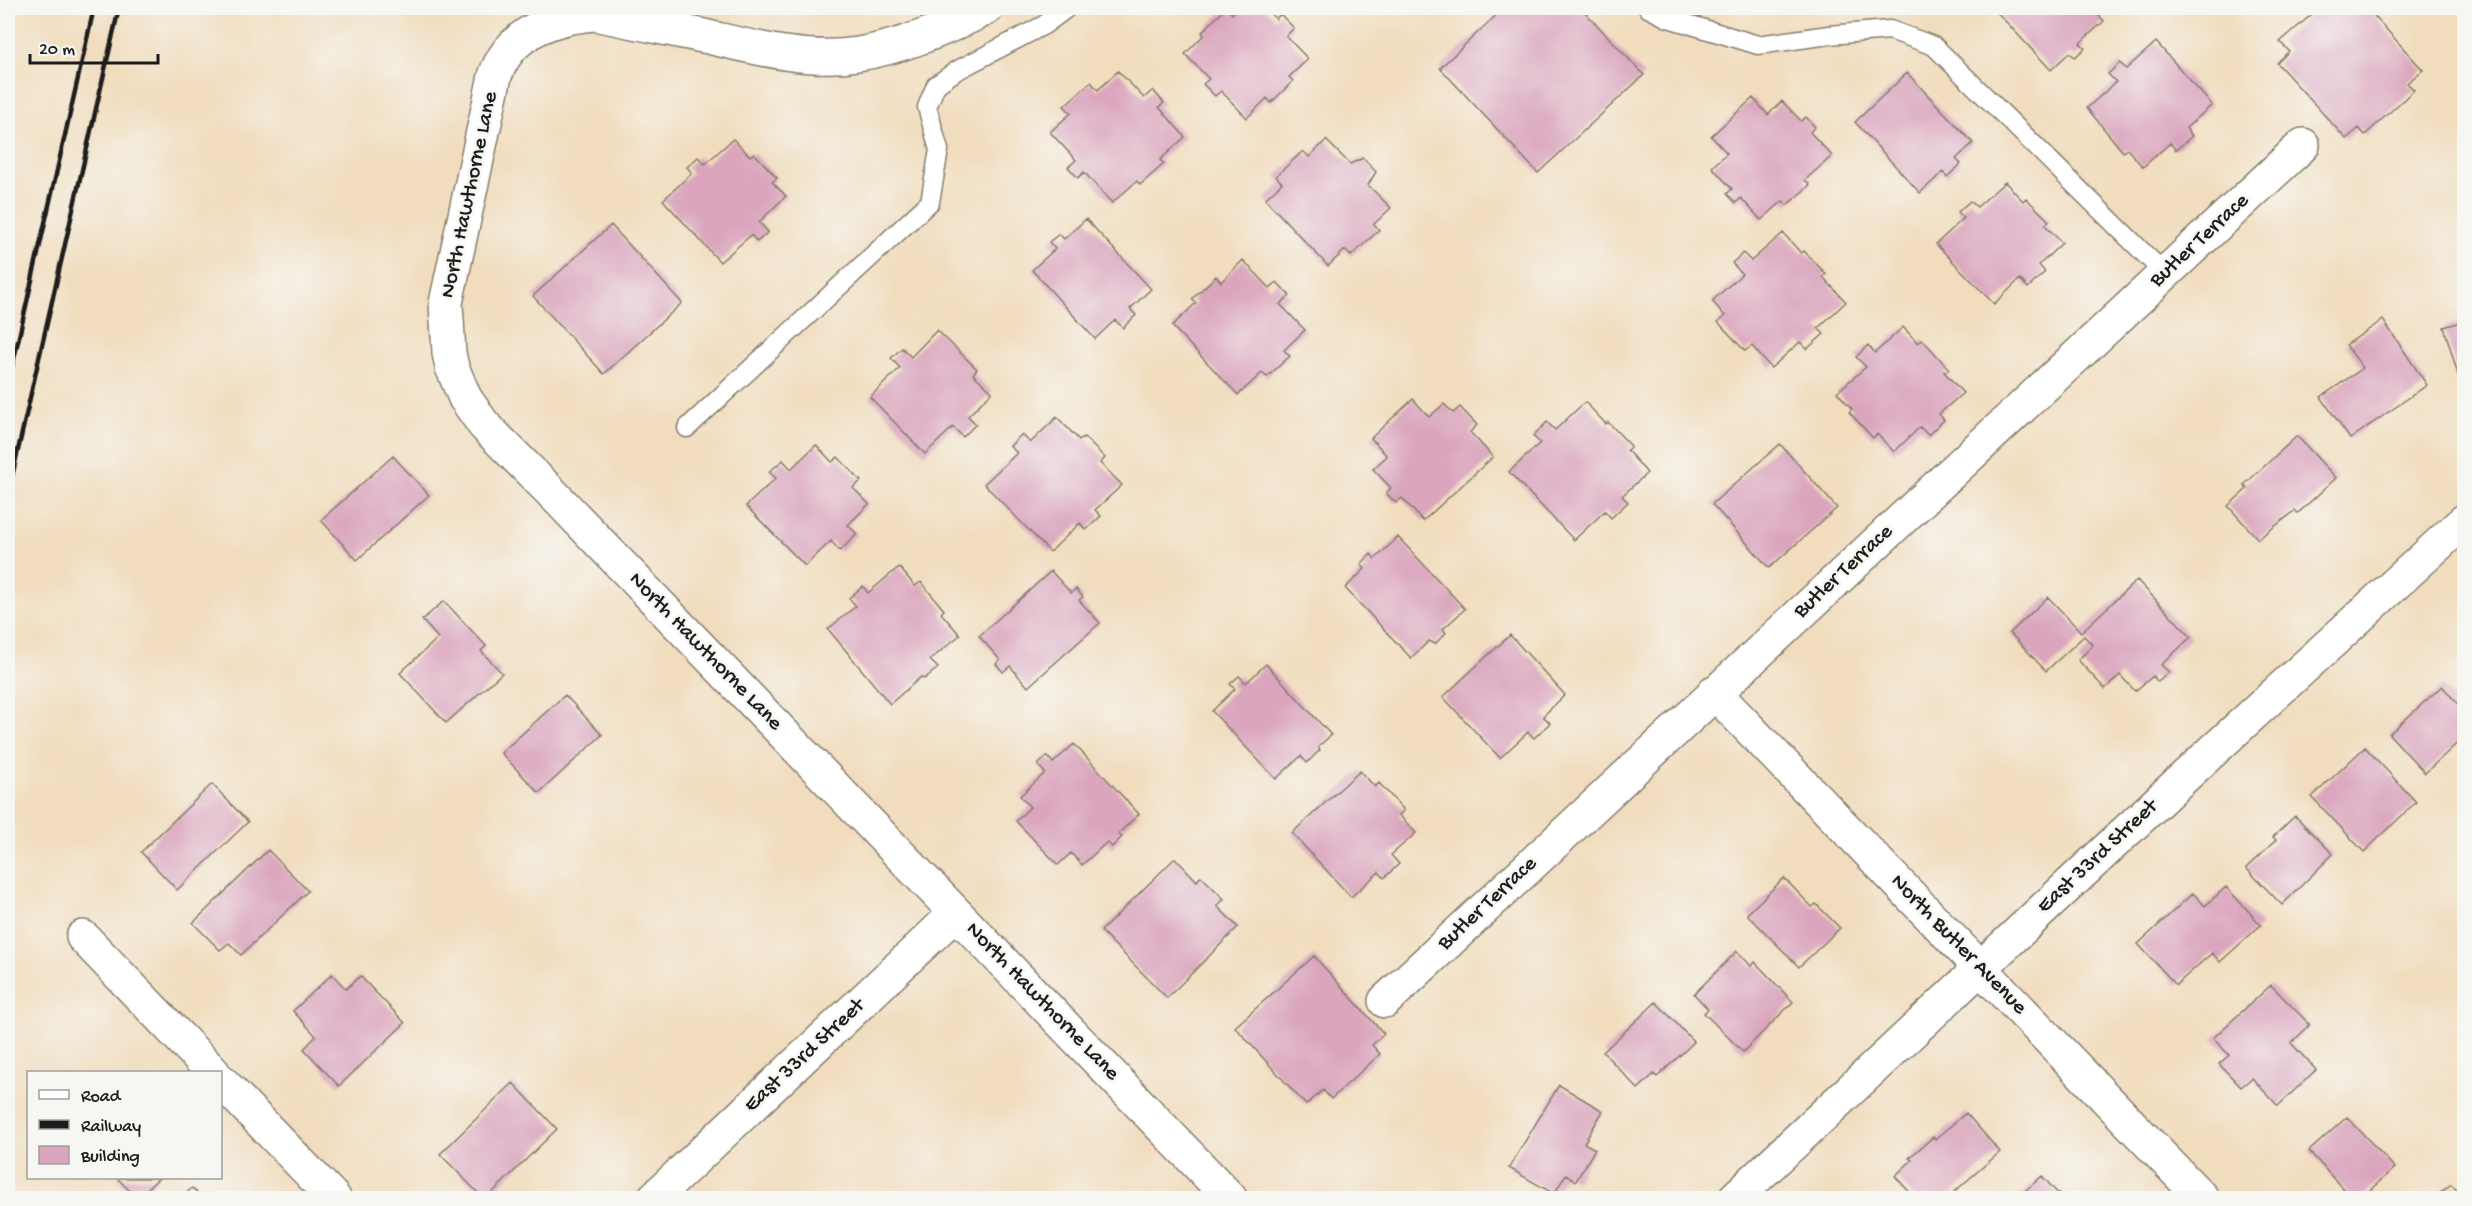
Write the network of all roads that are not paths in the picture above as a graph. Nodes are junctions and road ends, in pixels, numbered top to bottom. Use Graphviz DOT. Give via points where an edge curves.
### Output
graph roads {
  1 [pos="987,8"];
  2 [pos="1068,8"];
  3 [pos="1648,8"];
  4 [pos="2303,145"];
  5 [pos="2165,274"];
  6 [pos="687,428"];
  7 [pos="2464,521"];
  8 [pos="1714,692"];
  9 [pos="956,913"];
  10 [pos="83,938"];
  11 [pos="1980,967"];
  12 [pos="1385,1001"];
  13 [pos="212,1071"];
  14 [pos="222,1082"];
  15 [pos="334,1198"];
  16 [pos="654,1198"];
  17 [pos="1230,1198"];
  18 [pos="1736,1198"];
  19 [pos="2202,1198"];
  1 -- 9 [label="street, North Hawthorne Lane" via="883,49 846,55 778,52 595,14 548,22 508,52 495,76 446,303 452,367 465,398 494,436"];
  2 -- 6 [label="lane" via="936,85 927,107 939,150 930,202"];
  3 -- 5 [label="lane" via="1668,18 1758,45 1890,30 1934,45"];
  4 -- 5 [label="street, Butler Terrace"];
  5 -- 8 [label="street, Butler Terrace"];
  7 -- 11 [label="street, East 33rd Street"];
  8 -- 11 [label="street, North Butler Avenue"];
  8 -- 12 [label="street, Butler Terrace"];
  9 -- 16 [label="street, East 33rd Street"];
  9 -- 17 [label="street, North Hawthorne Lane"];
  10 -- 13 [label="street"];
  11 -- 18 [label="street, East 33rd Street"];
  11 -- 19 [label="street, North Butler Avenue"];
  14 -- 15 [label="street"];
}
